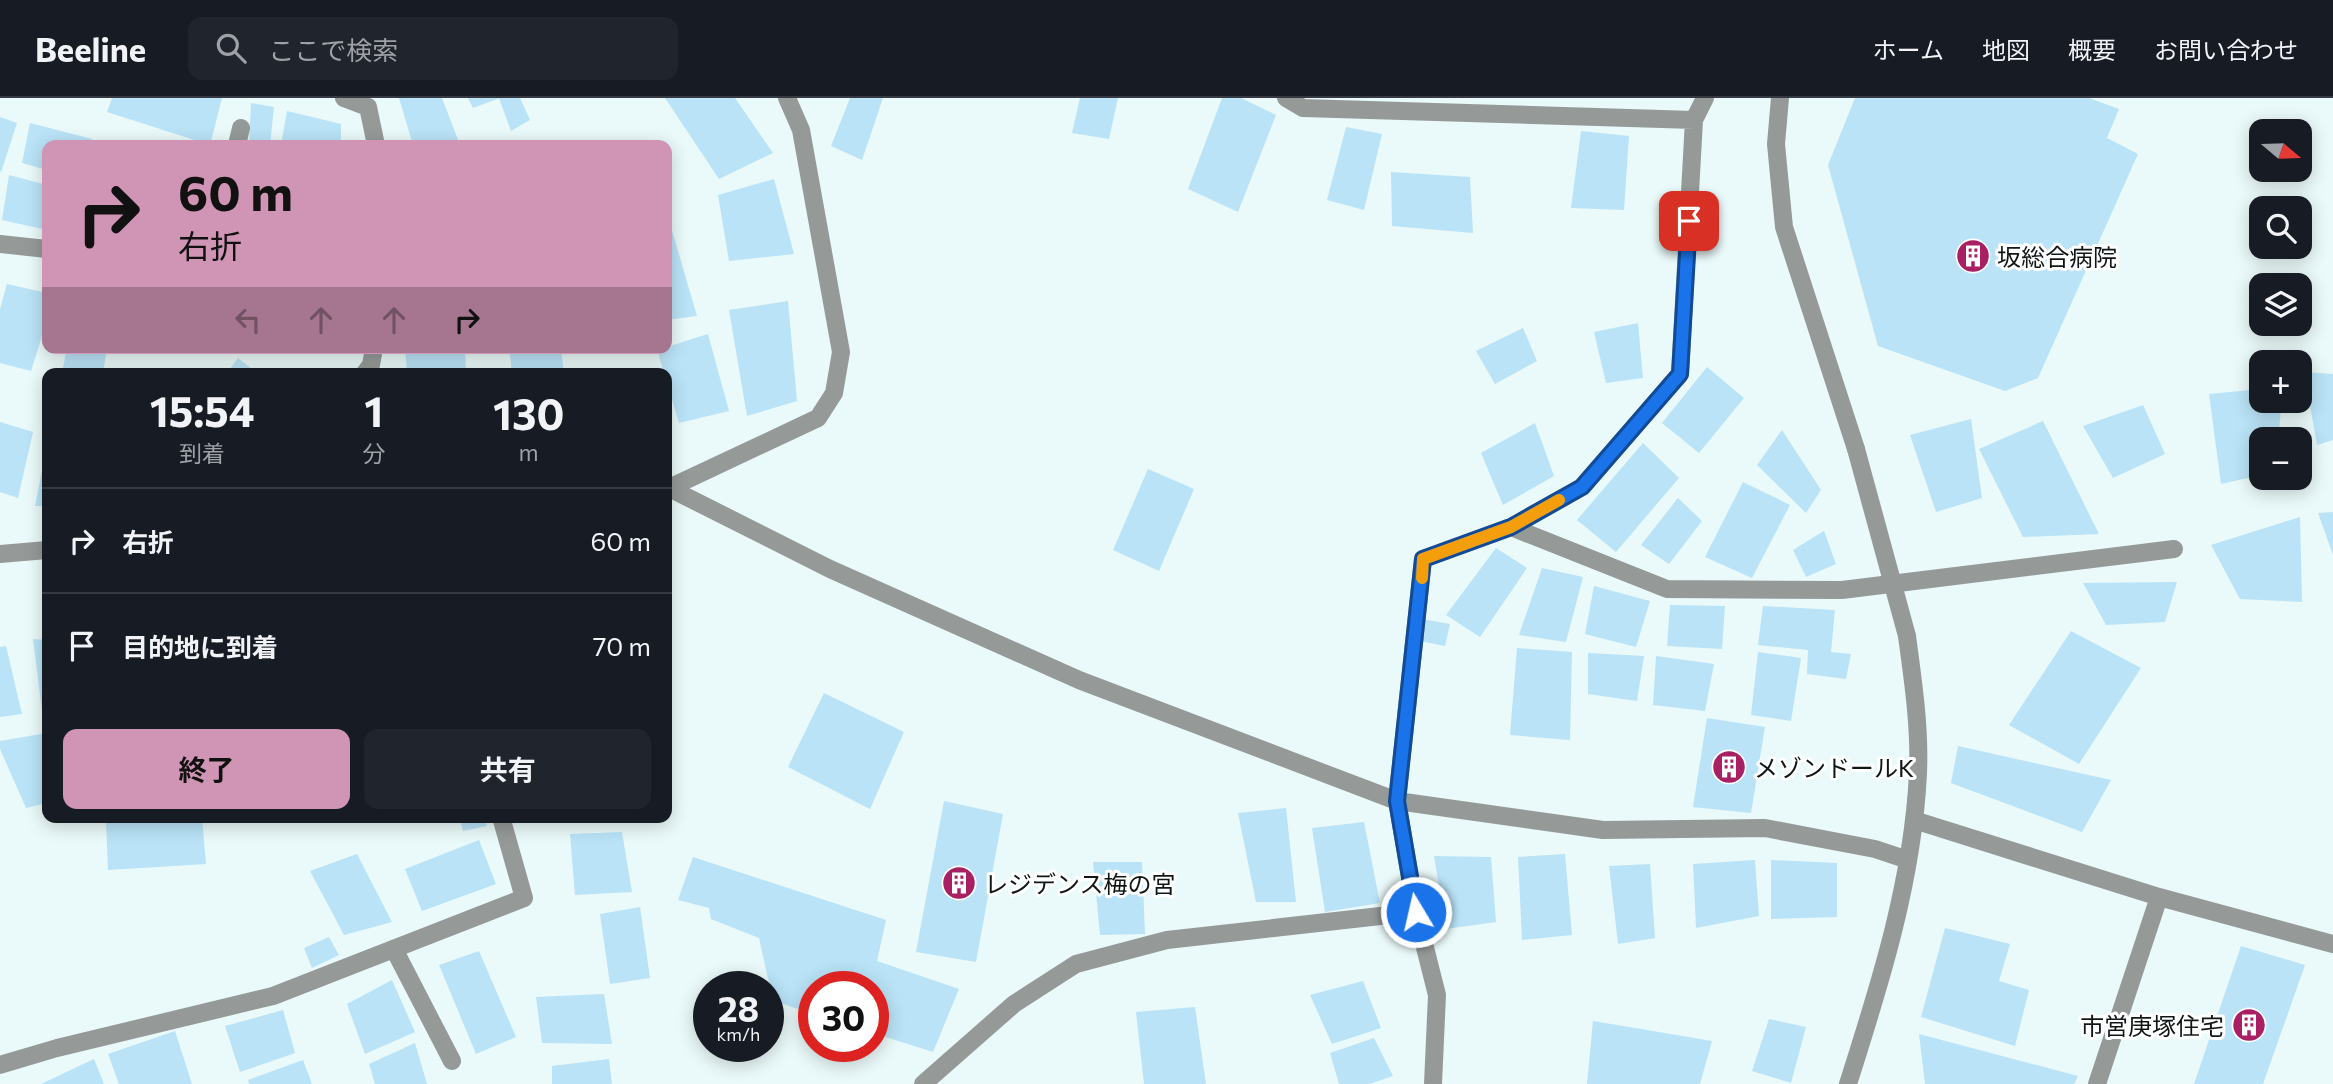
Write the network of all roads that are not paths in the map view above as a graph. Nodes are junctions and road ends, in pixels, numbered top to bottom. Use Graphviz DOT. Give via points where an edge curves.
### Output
graph roads {
  1 [pos="344,98"];
  2 [pos="787,98"];
  3 [pos="1286,98"];
  4 [pos="1705,98"];
  5 [pos="1780,98"];
  6 [pos="1694,120"];
  7 [pos="375,140"];
  8 [pos="0,243"];
  9 [pos="42,249"];
  10 [pos="672,488"];
  11 [pos="672,490"];
  12 [pos="1511,527"];
  13 [pos="2174,549"];
  14 [pos="42,550"];
  15 [pos="0,554"];
  16 [pos="1397,801"];
  17 [pos="1914,821"];
  18 [pos="502,823"];
  19 [pos="1908,860"];
  20 [pos="2159,897"];
  21 [pos="1416,912"];
  22 [pos="2333,944"];
  23 [pos="394,949"];
  24 [pos="452,1061"];
  25 [pos="0,1065"];
  26 [pos="923,1084"];
  27 [pos="1433,1084"];
  28 [pos="1848,1084"];
  29 [pos="2097,1084"];
  1 -- 7 [label="street" via="368,107"];
  2 -- 10 [label="street" via="801,130 841,352 834,393 818,418"];
  3 -- 6 [label="street" via="1303,108"];
  4 -- 6 [label="street"];
  5 -- 17 [label="street, bridge" via="1776,144 1784,227 1856,449 1906,636 1917,706"];
  6 -- 12 [label="street" via="1680,374 1582,487"];
  8 -- 9 [label="street"];
  11 -- 16 [label="street" via="830,569 1079,680"];
  12 -- 13 [label="street" via="1667,589 1842,590"];
  12 -- 16 [label="street" via="1423,559"];
  14 -- 15 [label="street"];
  16 -- 19 [label="street" via="1603,830 1765,828 1875,849"];
  16 -- 21 [label="street"];
  17 -- 19 [label="street"];
  17 -- 20 [label="street"];
  18 -- 23 [label="street" via="524,898"];
  19 -- 28 [label="street" via="1881,980"];
  20 -- 22 [label="street"];
  20 -- 29 [label="street"];
  21 -- 26 [label="street" via="1167,940 1076,964 1014,1004"];
  21 -- 27 [label="street" via="1437,995"];
  23 -- 24 [label="street"];
  23 -- 25 [label="street" via="273,996"];
}
